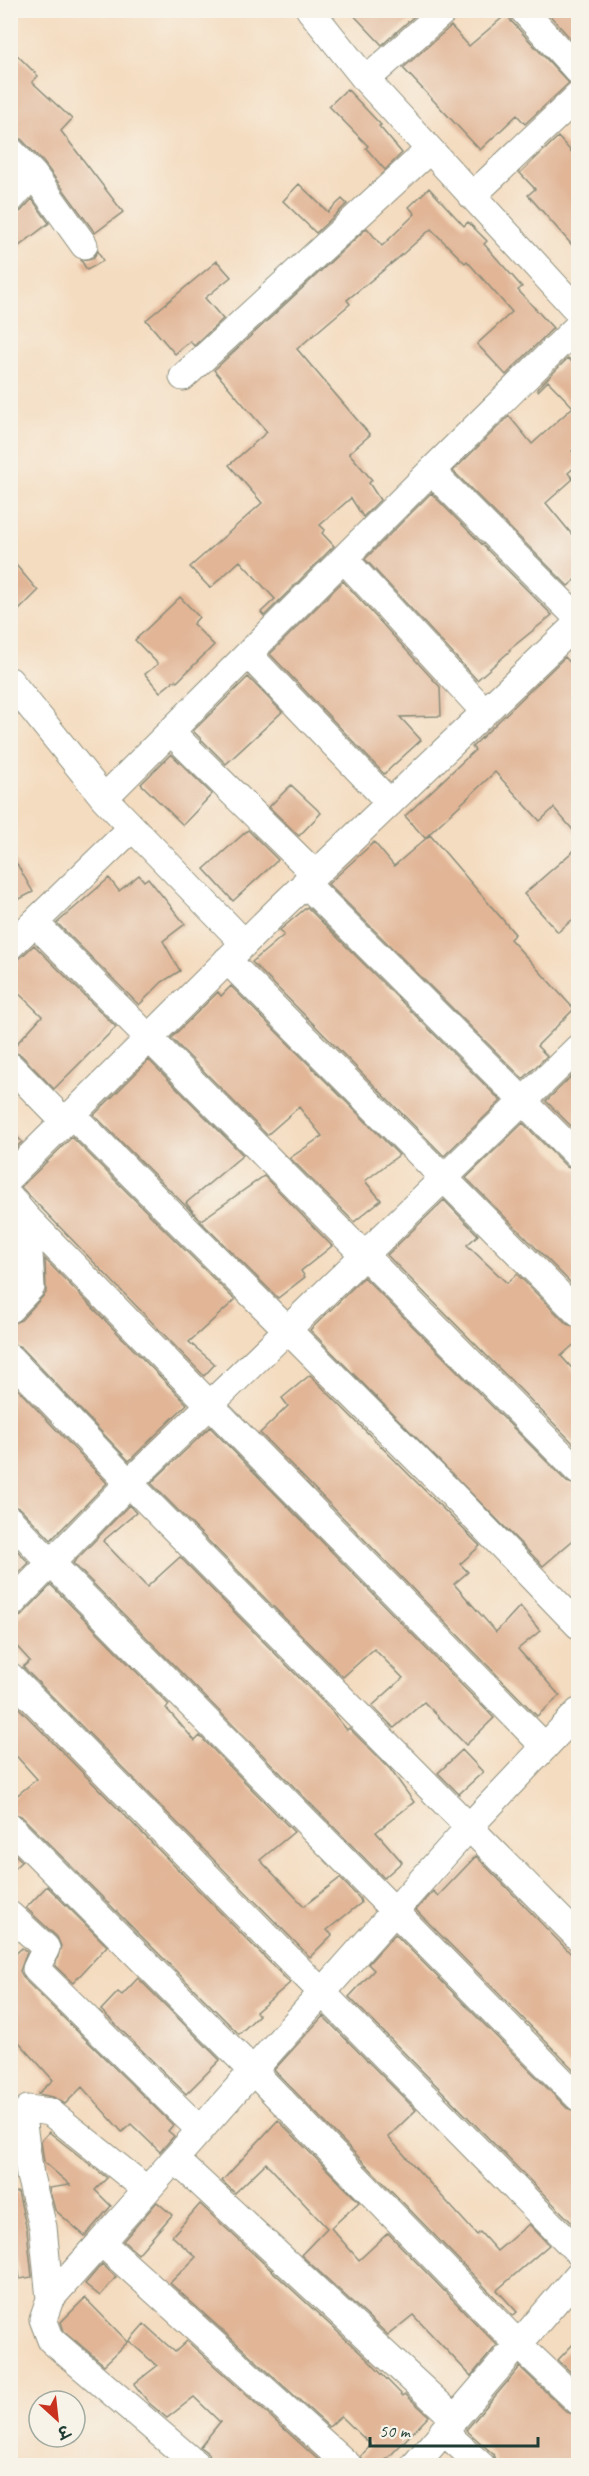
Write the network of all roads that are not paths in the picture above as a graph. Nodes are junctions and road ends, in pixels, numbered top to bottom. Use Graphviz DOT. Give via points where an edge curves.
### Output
graph roads {
  1 [pos="310,10"];
  2 [pos="445,10"];
  3 [pos="523,10"];
  4 [pos="579,71"];
  5 [pos="366,80"];
  6 [pos="579,96"];
  7 [pos="10,150"];
  8 [pos="429,150"];
  9 [pos="33,174"];
  10 [pos="472,196"];
  11 [pos="10,200"];
  12 [pos="84,245"];
  13 [pos="579,310"];
  14 [pos="579,326"];
  15 [pos="183,377"];
  16 [pos="431,471"];
  17 [pos="344,559"];
  18 [pos="579,620"];
  19 [pos="248,654"];
  20 [pos="10,681"];
  21 [pos="485,712"];
  22 [pos="171,732"];
  23 [pos="104,798"];
  24 [pos="390,803"];
  25 [pos="132,828"];
  26 [pos="310,879"];
  27 [pos="18,935"];
  28 [pos="236,951"];
  29 [pos="150,1036"];
  30 [pos="579,1048"];
  31 [pos="10,1066"];
  32 [pos="524,1102"];
  33 [pos="68,1118"];
  34 [pos="579,1156"];
  35 [pos="10,1176"];
  36 [pos="446,1178"];
  37 [pos="19,1208"];
  38 [pos="367,1256"];
  39 [pos="10,1309"];
  40 [pos="579,1313"];
  41 [pos="288,1331"];
  42 [pos="10,1358"];
  43 [pos="211,1406"];
  44 [pos="579,1471"];
  45 [pos="129,1483"];
  46 [pos="10,1520"];
  47 [pos="51,1563"];
  48 [pos="10,1605"];
  49 [pos="579,1624"];
  50 [pos="10,1676"];
  51 [pos="579,1712"];
  52 [pos="546,1747"];
  53 [pos="10,1827"];
  54 [pos="469,1827"];
  55 [pos="394,1911"];
  56 [pos="10,1915"];
  57 [pos="579,1937"];
  58 [pos="323,1991"];
  59 [pos="252,2070"];
  60 [pos="579,2097"];
  61 [pos="199,2129"];
  62 [pos="176,2160"];
  63 [pos="147,2190"];
  64 [pos="101,2242"];
  65 [pos="579,2252"];
  66 [pos="579,2275"];
  67 [pos="50,2299"];
  68 [pos="518,2343"];
  69 [pos="579,2401"];
  70 [pos="448,2424"];
  71 [pos="198,2466"];
  72 [pos="349,2466"];
  73 [pos="414,2466"];
  74 [pos="482,2466"];
  1 -- 5 [label="street"];
  2 -- 5 [label="street"];
  3 -- 4 [label="street"];
  5 -- 8 [label="street"];
  6 -- 10 [label="street"];
  7 -- 9 [label="street"];
  8 -- 10 [label="street"];
  8 -- 15 [label="street"];
  9 -- 11 [label="street"];
  9 -- 12 [label="street"];
  10 -- 13 [label="street"];
  14 -- 16 [label="street"];
  16 -- 17 [label="street"];
  16 -- 18 [label="street"];
  17 -- 19 [label="street"];
  17 -- 21 [label="street"];
  18 -- 21 [label="street"];
  19 -- 22 [label="street"];
  19 -- 24 [label="street"];
  20 -- 23 [label="street"];
  21 -- 24 [label="street"];
  22 -- 23 [label="street"];
  22 -- 26 [label="street"];
  23 -- 25 [label="street"];
  24 -- 26 [label="street"];
  25 -- 27 [label="street"];
  25 -- 28 [label="street"];
  26 -- 28 [label="street"];
  26 -- 32 [label="street"];
  27 -- 29 [label="street"];
  28 -- 29 [label="street"];
  28 -- 36 [label="street"];
  29 -- 33 [label="street"];
  29 -- 38 [label="street"];
  30 -- 32 [label="street"];
  31 -- 33 [label="street"];
  32 -- 34 [label="street"];
  32 -- 36 [label="street"];
  33 -- 35 [label="street"];
  33 -- 41 [label="street"];
  36 -- 38 [label="street"];
  36 -- 40 [label="street"];
  37 -- 39 [label="street" via="31,1287"];
  37 -- 43 [label="street"];
  38 -- 41 [label="street"];
  38 -- 44 [label="street"];
  41 -- 43 [label="street"];
  41 -- 49 [label="street"];
  42 -- 45 [label="street"];
  43 -- 45 [label="street"];
  43 -- 52 [label="street"];
  45 -- 47 [label="street"];
  45 -- 54 [label="street"];
  46 -- 47 [label="street"];
  47 -- 48 [label="street"];
  47 -- 55 [label="street"];
  50 -- 58 [label="street"];
  51 -- 52 [label="street"];
  52 -- 54 [label="street"];
  53 -- 59 [label="street"];
  54 -- 55 [label="street"];
  54 -- 57 [label="street"];
  55 -- 58 [label="street"];
  55 -- 60 [label="street"];
  56 -- 61 [label="street" via="46,1948 36,1969"];
  58 -- 59 [label="street"];
  58 -- 65 [label="street"];
  59 -- 61 [label="street"];
  59 -- 68 [label="street"];
  61 -- 62 [label="street"];
  62 -- 63 [label="street"];
  62 -- 70 [label="street"];
  63 -- 64 [label="street"];
  63 -- 67 [label="street" via="50,2112 28,2109 22,2116 30,2176 43,2227"];
  64 -- 67 [label="street"];
  64 -- 72 [label="street"];
  66 -- 68 [label="street"];
  67 -- 71 [label="street" via="43,2319 51,2340"];
  68 -- 69 [label="street"];
  68 -- 70 [label="street"];
  70 -- 73 [label="street"];
  70 -- 74 [label="street"];
}
